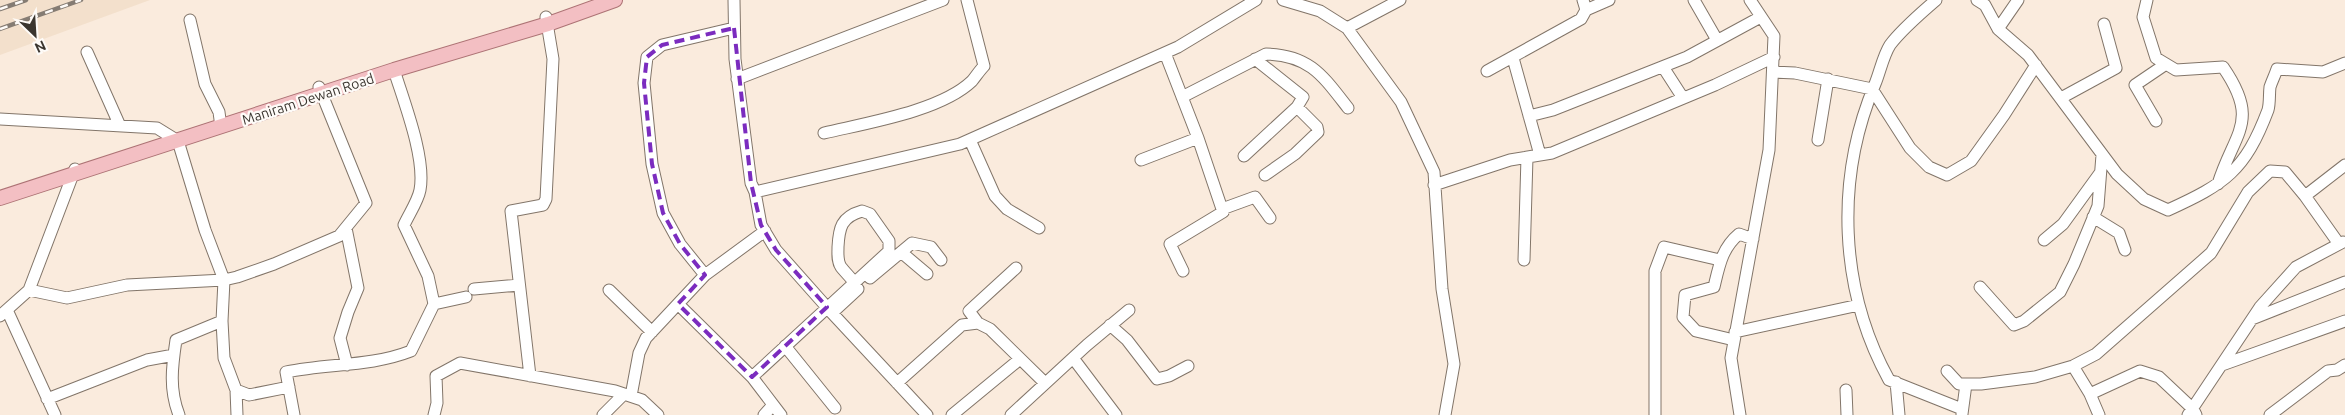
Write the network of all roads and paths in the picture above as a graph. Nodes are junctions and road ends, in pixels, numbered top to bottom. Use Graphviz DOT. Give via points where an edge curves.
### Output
graph roads {
  1 [pos="593,0"];
  2 [pos="615,0"];
  3 [pos="734,0"];
  4 [pos="944,0"];
  5 [pos="967,0"];
  6 [pos="1256,0"];
  7 [pos="1283,0"];
  8 [pos="1400,0"];
  9 [pos="1609,0"];
  10 [pos="1694,0"];
  11 [pos="1750,0"];
  12 [pos="1936,0"];
  13 [pos="2018,0"];
  14 [pos="2147,0"];
  15 [pos="1983,2"];
  16 [pos="1585,5"];
  17 [pos="1757,18"];
  18 [pos="190,20"];
  19 [pos="547,20"];
  20 [pos="2104,24"];
  21 [pos="734,28"];
  22 [pos="1347,28"];
  23 [pos="1998,29"];
  24 [pos="487,39"];
  25 [pos="1717,40"];
  26 [pos="87,52"];
  27 [pos="1165,53"];
  28 [pos="1774,56"];
  29 [pos="1513,58"];
  30 [pos="1255,59"];
  31 [pos="2345,63"];
  32 [pos="2166,64"];
  33 [pos="2036,65"];
  34 [pos="1663,67"];
  35 [pos="394,70"];
  36 [pos="1487,71"];
  37 [pos="1773,72"];
  38 [pos="737,79"];
  39 [pos="1828,79"];
  40 [pos="1872,89"];
  41 [pos="321,90"];
  42 [pos="1182,97"];
  43 [pos="1683,98"];
  44 [pos="2061,98"];
  45 [pos="1297,107"];
  46 [pos="1348,108"];
  47 [pos="1529,116"];
  48 [pos="0,119"];
  49 [pos="2156,121"];
  50 [pos="221,124"];
  51 [pos="120,126"];
  52 [pos="824,133"];
  53 [pos="174,138"];
  54 [pos="1198,138"];
  55 [pos="970,140"];
  56 [pos="1818,140"];
  57 [pos="1540,155"];
  58 [pos="2102,155"];
  59 [pos="1244,156"];
  60 [pos="1527,157"];
  61 [pos="1141,160"];
  62 [pos="2345,165"];
  63 [pos="75,171"];
  64 [pos="2101,172"];
  65 [pos="1265,175"];
  66 [pos="2218,184"];
  67 [pos="1434,185"];
  68 [pos="0,190"];
  69 [pos="755,192"];
  70 [pos="2305,196"];
  71 [pos="0,198"];
  72 [pos="1222,208"];
  73 [pos="2094,217"];
  74 [pos="1270,218"];
  75 [pos="346,228"];
  76 [pos="1039,228"];
  77 [pos="765,231"];
  78 [pos="1753,239"];
  79 [pos="2044,240"];
  80 [pos="2342,243"];
  81 [pos="2125,250"];
  82 [pos="900,252"];
  83 [pos="941,260"];
  84 [pos="1524,260"];
  85 [pos="1720,260"];
  86 [pos="1016,268"];
  87 [pos="1183,271"];
  88 [pos="927,274"];
  89 [pos="705,275"];
  90 [pos="224,280"];
  91 [pos="854,282"];
  92 [pos="2345,282"];
  93 [pos="519,285"];
  94 [pos="1980,287"];
  95 [pos="29,290"];
  96 [pos="609,290"];
  97 [pos="434,304"];
  98 [pos="678,304"];
  99 [pos="1859,305"];
  100 [pos="829,310"];
  101 [pos="1129,310"];
  102 [pos="3,313"];
  103 [pos="2252,319"];
  104 [pos="2345,320"];
  105 [pos="222,321"];
  106 [pos="978,323"];
  107 [pos="1110,325"];
  108 [pos="652,332"];
  109 [pos="1735,336"];
  110 [pos="785,346"];
  111 [pos="174,354"];
  112 [pos="1073,358"];
  113 [pos="1020,359"];
  114 [pos="347,365"];
  115 [pos="2222,365"];
  116 [pos="2345,365"];
  117 [pos="1188,366"];
  118 [pos="2073,366"];
  119 [pos="1947,371"];
  120 [pos="530,376"];
  121 [pos="752,377"];
  122 [pos="1896,382"];
  123 [pos="897,383"];
  124 [pos="1045,383"];
  125 [pos="1966,384"];
  126 [pos="289,387"];
  127 [pos="236,390"];
  128 [pos="1846,390"];
  129 [pos="2090,394"];
  130 [pos="627,395"];
  131 [pos="46,399"];
  132 [pos="773,406"];
  133 [pos="835,408"];
  134 [pos="1962,412"];
  135 [pos="2192,413"];
  136 [pos="54,415"];
  137 [pos="179,415"];
  138 [pos="237,415"];
  139 [pos="294,415"];
  140 [pos="434,415"];
  141 [pos="603,415"];
  142 [pos="658,415"];
  143 [pos="764,415"];
  144 [pos="781,415"];
  145 [pos="927,415"];
  146 [pos="952,415"];
  147 [pos="1011,415"];
  148 [pos="1116,415"];
  149 [pos="1445,415"];
  150 [pos="1655,415"];
  151 [pos="1740,415"];
  152 [pos="1847,415"];
  153 [pos="1899,415"];
  154 [pos="2099,415"];
  155 [pos="2270,415"];
  1 -- 19 [label="main road, Maniram Dewan Road"];
  2 -- 19 [label="main road, Maniram Dewan Road"];
  3 -- 21 [label="street"];
  4 -- 38 [label="street"];
  5 -- 52 [label="street" via="984,66 971,81 943,100 884,119"];
  6 -- 27 [label="street"];
  7 -- 22 [label="street" via="1320,12"];
  8 -- 22 [label="street"];
  9 -- 16 [label="street"];
  10 -- 25 [label="street"];
  11 -- 28 [label="street" via="1774,36"];
  12 -- 40 [label="street" via="1890,45"];
  13 -- 23 [label="street"];
  14 -- 32 [label="street" via="2143,17 2156,58"];
  15 -- 23 [label="street"];
  16 -- 29 [label="street" via="1581,19 1555,31"];
  17 -- 25 [label="street"];
  18 -- 50 [label="street" via="205,84"];
  19 -- 24 [label="main road, Maniram Dewan Road"];
  19 -- 93 [label="street" via="553,59 546,199 543,205 511,211"];
  20 -- 44 [label="street" via="2116,68"];
  21 -- 38 [label="street"];
  21 -- 89 [label="street" via="662,45 647,57 644,83 652,164 663,214 680,244"];
  22 -- 67 [label="street" via="1401,102 1434,172"];
  23 -- 33 [label="street"];
  24 -- 35 [label="main road, Maniram Dewan Road"];
  24 -- 41 [label="main road, Maniram Dewan Road"];
  25 -- 34 [label="street"];
  26 -- 51 [label="street"];
  27 -- 42 [label="street"];
  27 -- 55 [label="street"];
  28 -- 37 [label="street"];
  28 -- 43 [label="street"];
  29 -- 36 [label="street"];
  29 -- 47 [label="street"];
  30 -- 42 [label="street"];
  30 -- 45 [label="street" via="1301,93 1302,101"];
  30 -- 46 [label="street" via="1266,54 1281,54 1305,62 1322,76"];
  31 -- 66 [label="street" via="2323,72 2277,69 2270,88 2269,108 2250,150 2232,174"];
  32 -- 49 [label="street" via="2136,85"];
  32 -- 66 [label="street" via="2176,70 2223,68 2236,86 2243,109 2241,132"];
  33 -- 40 [label="street" via="1971,162 1948,175 1929,167 1910,148"];
  33 -- 44 [label="street"];
  34 -- 43 [label="street"];
  34 -- 47 [label="street" via="1553,110"];
  35 -- 41 [label="main road, Maniram Dewan Road"];
  35 -- 97 [label="street" via="422,175 420,192 404,225 428,276"];
  37 -- 39 [label="street"];
  37 -- 78 [label="street" via="1769,150"];
  38 -- 69 [label="street" via="751,183"];
  39 -- 40 [label="street"];
  39 -- 56 [label="street"];
  40 -- 99 [label="street" via="1854,149 1847,213 1848,240"];
  41 -- 50 [label="main road, Maniram Dewan Road"];
  41 -- 75 [label="street" via="366,203"];
  42 -- 54 [label="street"];
  43 -- 57 [label="street" via="1552,153"];
  44 -- 58 [label="street"];
  45 -- 59 [label="street"];
  45 -- 65 [label="street" via="1318,132 1295,154"];
  47 -- 57 [label="street"];
  48 -- 51 [label="street"];
  50 -- 53 [label="main road, Maniram Dewan Road"];
  51 -- 53 [label="street" via="157,128"];
  53 -- 63 [label="main road, Maniram Dewan Road"];
  53 -- 90 [label="street"];
  54 -- 61 [label="street"];
  54 -- 72 [label="street"];
  55 -- 69 [label="street"];
  55 -- 76 [label="street" via="995,196 1007,209"];
  57 -- 60 [label="street"];
  58 -- 64 [label="street"];
  58 -- 66 [label="street" via="2144,199 2168,210"];
  60 -- 67 [label="street"];
  60 -- 84 [label="street"];
  62 -- 70 [label="street"];
  63 -- 68 [label="main road, Maniram Dewan Road"];
  63 -- 71 [label="main road, Maniram Dewan Road"];
  63 -- 95 [label="street"];
  64 -- 73 [label="street"];
  64 -- 79 [label="street" via="2063,224"];
  67 -- 149 [label="street" via="1442,289 1454,364"];
  69 -- 77 [label="street"];
  70 -- 80 [label="street"];
  70 -- 118 [label="street" via="2286,172 2270,171 2248,192 2211,253 2096,354"];
  72 -- 74 [label="street" via="1255,197"];
  72 -- 87 [label="street" via="1223,212 1170,244"];
  73 -- 81 [label="street" via="2119,233"];
  73 -- 94 [label="street" via="2060,292 2024,322 2014,325"];
  75 -- 90 [label="street" via="339,236 274,264"];
  75 -- 114 [label="street" via="358,288 340,338"];
  77 -- 89 [label="street"];
  77 -- 100 [label="street" via="776,250"];
  78 -- 85 [label="street" via="1739,234 1729,242"];
  78 -- 109 [label="street"];
  80 -- 103 [label="street" via="2296,267"];
  82 -- 83 [label="street" via="912,242 931,247"];
  82 -- 88 [label="street"];
  82 -- 100 [label="street"];
  85 -- 109 [label="street" via="1714,287 1685,295 1683,317 1696,331"];
  85 -- 150 [label="street" via="1664,247 1655,271"];
  86 -- 106 [label="street" via="969,311"];
  89 -- 98 [label="street"];
  90 -- 95 [label="street" via="127,285 67,298"];
  90 -- 105 [label="street"];
  91 -- 91 [label="street" via="889,251 890,246 870,214 862,211 840,226 838,234 840,266"];
  91 -- 100 [label="street"];
  92 -- 103 [label="street"];
  93 -- 97 [label="street" via="470,293"];
  93 -- 120 [label="street"];
  95 -- 102 [label="street"];
  96 -- 108 [label="street"];
  97 -- 114 [label="street" via="411,351 392,358"];
  98 -- 108 [label="street"];
  98 -- 121 [label="street"];
  99 -- 109 [label="street"];
  99 -- 122 [label="street" via="1880,363 1890,380"];
  100 -- 110 [label="street"];
  100 -- 123 [label="street"];
  101 -- 107 [label="street"];
  102 -- 131 [label="street"];
  103 -- 115 [label="street"];
  104 -- 115 [label="street"];
  105 -- 111 [label="street" via="176,340"];
  105 -- 127 [label="street" via="224,358"];
  106 -- 113 [label="street" via="990,329"];
  106 -- 123 [label="street" via="962,326"];
  107 -- 112 [label="street"];
  107 -- 117 [label="street" via="1127,340 1157,379"];
  108 -- 130 [label="street" via="639,353"];
  109 -- 151 [label="street" via="1731,358"];
  110 -- 121 [label="street"];
  110 -- 133 [label="street"];
  111 -- 131 [label="street" via="147,360"];
  111 -- 137 [label="street" via="172,397"];
  112 -- 124 [label="street"];
  112 -- 148 [label="street"];
  113 -- 124 [label="street"];
  113 -- 146 [label="street"];
  114 -- 126 [label="street" via="286,372"];
  115 -- 135 [label="street"];
  116 -- 155 [label="street" via="2328,371"];
  118 -- 125 [label="street" via="2035,377"];
  118 -- 129 [label="street"];
  119 -- 125 [label="street" via="1959,384"];
  120 -- 130 [label="street"];
  120 -- 140 [label="street" via="460,363 436,376"];
  121 -- 132 [label="street"];
  122 -- 134 [label="street"];
  122 -- 153 [label="street"];
  123 -- 145 [label="street"];
  124 -- 147 [label="street"];
  125 -- 134 [label="street"];
  126 -- 127 [label="street" via="250,394"];
  126 -- 139 [label="street"];
  127 -- 138 [label="street"];
  128 -- 152 [label="street"];
  129 -- 135 [label="street" via="2140,371 2159,377"];
  129 -- 154 [label="street"];
  130 -- 141 [label="street"];
  130 -- 142 [label="street" via="642,400"];
  131 -- 136 [label="street"];
  132 -- 143 [label="street"];
  132 -- 144 [label="street"];
}
